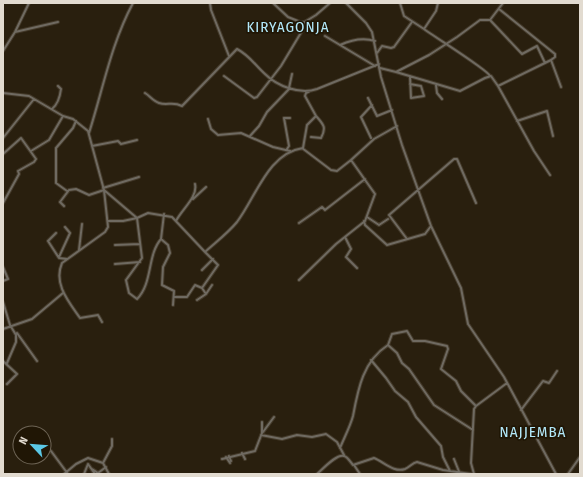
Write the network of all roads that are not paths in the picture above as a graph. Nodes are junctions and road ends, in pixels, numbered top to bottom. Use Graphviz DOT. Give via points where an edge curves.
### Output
graph roads {
  1 [pos="29,3"];
  2 [pos="133,3"];
  3 [pos="210,3"];
  4 [pos="273,3"];
  5 [pos="330,3"];
  6 [pos="400,3"];
  7 [pos="438,3"];
  8 [pos="503,3"];
  9 [pos="349,4"];
  10 [pos="499,9"];
  11 [pos="490,20"];
  12 [pos="58,22"];
  13 [pos="303,22"];
  14 [pos="412,22"];
  15 [pos="424,29"];
  16 [pos="16,32"];
  17 [pos="325,36"];
  18 [pos="374,42"];
  19 [pos="446,44"];
  20 [pos="339,45"];
  21 [pos="3,50"];
  22 [pos="377,53"];
  23 [pos="229,56"];
  24 [pos="551,60"];
  25 [pos="545,63"];
  26 [pos="379,64"];
  27 [pos="375,66"];
  28 [pos="380,68"];
  29 [pos="396,72"];
  30 [pos="292,74"];
  31 [pos="224,76"];
  32 [pos="410,76"];
  33 [pos="490,76"];
  34 [pos="272,79"];
  35 [pos="410,84"];
  36 [pos="436,85"];
  37 [pos="58,86"];
  38 [pos="498,86"];
  39 [pos="290,88"];
  40 [pos="561,88"];
  41 [pos="310,91"];
  42 [pos="3,93"];
  43 [pos="145,93"];
  44 [pos="368,98"];
  45 [pos="34,99"];
  46 [pos="442,99"];
  47 [pos="372,105"];
  48 [pos="52,109"];
  49 [pos="392,110"];
  50 [pos="63,116"];
  51 [pos="316,116"];
  52 [pos="290,118"];
  53 [pos="208,119"];
  54 [pos="76,121"];
  55 [pos="517,121"];
  56 [pos="397,126"];
  57 [pos="89,133"];
  58 [pos="250,136"];
  59 [pos="553,136"];
  60 [pos="310,137"];
  61 [pos="3,138"];
  62 [pos="371,138"];
  63 [pos="137,140"];
  64 [pos="92,146"];
  65 [pos="302,148"];
  66 [pos="286,149"];
  67 [pos="31,151"];
  68 [pos="290,151"];
  69 [pos="3,154"];
  70 [pos="351,160"];
  71 [pos="550,175"];
  72 [pos="139,177"];
  73 [pos="365,179"];
  74 [pos="195,184"];
  75 [pos="206,187"];
  76 [pos="103,189"];
  77 [pos="418,190"];
  78 [pos="67,191"];
  79 [pos="192,199"];
  80 [pos="3,203"];
  81 [pos="476,203"];
  82 [pos="64,206"];
  83 [pos="164,214"];
  84 [pos="367,217"];
  85 [pos="137,218"];
  86 [pos="388,219"];
  87 [pos="108,221"];
  88 [pos="176,221"];
  89 [pos="364,222"];
  90 [pos="299,223"];
  91 [pos="82,224"];
  92 [pos="431,226"];
  93 [pos="65,227"];
  94 [pos="56,233"];
  95 [pos="345,237"];
  96 [pos="161,239"];
  97 [pos="407,239"];
  98 [pos="140,244"];
  99 [pos="115,245"];
  100 [pos="78,250"];
  101 [pos="205,252"];
  102 [pos="60,258"];
  103 [pos="68,259"];
  104 [pos="213,259"];
  105 [pos="140,262"];
  106 [pos="115,264"];
  107 [pos="3,267"];
  108 [pos="357,268"];
  109 [pos="202,270"];
  110 [pos="299,280"];
  111 [pos="3,281"];
  112 [pos="212,285"];
  113 [pos="202,288"];
  114 [pos="63,293"];
  115 [pos="206,294"];
  116 [pos="174,297"];
  117 [pos="197,300"];
  118 [pos="3,302"];
  119 [pos="173,305"];
  120 [pos="102,322"];
  121 [pos="10,326"];
  122 [pos="3,329"];
  123 [pos="16,332"];
  124 [pos="388,345"];
  125 [pos="371,360"];
  126 [pos="3,361"];
  127 [pos="37,361"];
  128 [pos="7,363"];
  129 [pos="557,371"];
  130 [pos="507,383"];
  131 [pos="7,384"];
  132 [pos="476,406"];
  133 [pos="521,410"];
  134 [pos="274,417"];
  135 [pos="262,422"];
  136 [pos="473,430"];
  137 [pos="262,434"];
  138 [pos="112,439"];
  139 [pos="340,448"];
  140 [pos="52,452"];
  141 [pos="242,453"];
  142 [pos="344,455"];
  143 [pos="227,456"];
  144 [pos="580,457"];
  145 [pos="222,459"];
  146 [pos="245,459"];
  147 [pos="454,459"];
  148 [pos="230,462"];
  149 [pos="103,463"];
  150 [pos="354,465"];
  151 [pos="106,467"];
  152 [pos="92,469"];
  153 [pos="450,471"];
  154 [pos="67,473"];
  155 [pos="459,473"];
  156 [pos="64,474"];
  157 [pos="84,474"];
  158 [pos="95,474"];
  159 [pos="109,474"];
  160 [pos="317,474"];
  161 [pos="360,474"];
  162 [pos="473,474"];
  163 [pos="556,474"];
  164 [pos="568,474"];
  1 -- 16 [label="street"];
  2 -- 57 [label="street" via="109,60 98,108"];
  3 -- 23 [label="street"];
  4 -- 13 [label="street" via="288,18"];
  5 -- 13 [label="street"];
  6 -- 14 [label="street" via="403,15"];
  7 -- 15 [label="street" via="436,11"];
  8 -- 10 [label="street"];
  9 -- 18 [label="street" via="366,22"];
  10 -- 11 [label="street"];
  10 -- 24 [label="street" via="555,54"];
  11 -- 19 [label="street" via="480,20"];
  11 -- 25 [label="street" via="522,54 537,46"];
  12 -- 16 [label="street"];
  13 -- 34 [label="street" via="305,26"];
  14 -- 15 [label="street"];
  14 -- 22 [label="street" via="394,47 382,46"];
  15 -- 19 [label="street"];
  16 -- 21 [label="street"];
  17 -- 20 [label="street"];
  18 -- 20 [label="street" via="365,38"];
  18 -- 22 [label="street"];
  19 -- 29 [label="street"];
  19 -- 33 [label="street" via="486,70"];
  20 -- 27 [label="street"];
  22 -- 26 [label="street"];
  23 -- 34 [label="street" via="238,49"];
  23 -- 43 [label="street" via="182,106 157,102"];
  24 -- 25 [label="street"];
  24 -- 40 [label="street"];
  25 -- 38 [label="street"];
  26 -- 27 [label="street"];
  26 -- 28 [label="street"];
  27 -- 41 [label="street"];
  28 -- 29 [label="street"];
  28 -- 49 [label="street"];
  29 -- 32 [label="street"];
  30 -- 39 [label="street"];
  31 -- 34 [label="street" via="255,98"];
  32 -- 35 [label="street"];
  32 -- 36 [label="street"];
  33 -- 36 [label="street" via="462,90"];
  33 -- 38 [label="street"];
  34 -- 39 [label="street"];
  35 -- 35 [label="street" via="411,98 424,96 421,86"];
  36 -- 46 [label="street" via="437,93"];
  37 -- 48 [label="street" via="61,90 60,95"];
  38 -- 55 [label="street"];
  39 -- 41 [label="street"];
  39 -- 58 [label="street" via="267,112"];
  41 -- 51 [label="street" via="305,96"];
  42 -- 45 [label="street"];
  44 -- 47 [label="street"];
  45 -- 48 [label="street"];
  45 -- 61 [label="street"];
  47 -- 49 [label="street" via="377,116"];
  47 -- 62 [label="street" via="360,117"];
  48 -- 50 [label="street"];
  49 -- 56 [label="street"];
  50 -- 54 [label="street"];
  50 -- 67 [label="street" via="49,140"];
  51 -- 60 [label="street" via="325,130 321,138"];
  51 -- 65 [label="street" via="307,125"];
  52 -- 66 [label="street" via="284,118 289,146 289,149"];
  53 -- 58 [label="street" via="211,128 218,135 237,133"];
  54 -- 57 [label="street"];
  54 -- 78 [label="street" via="55,153 56,183"];
  55 -- 59 [label="street" via="547,111"];
  55 -- 71 [label="street"];
  56 -- 70 [label="street" via="374,139"];
  56 -- 77 [label="street"];
  57 -- 64 [label="street"];
  58 -- 66 [label="street" via="273,147"];
  63 -- 64 [label="street"];
  64 -- 76 [label="street"];
  65 -- 68 [label="street"];
  65 -- 70 [label="street" via="331,170 338,171"];
  66 -- 68 [label="street"];
  67 -- 69 [label="street" via="21,138"];
  67 -- 80 [label="street" via="36,161 18,170 19,174"];
  68 -- 101 [label="street" via="267,172 233,227"];
  70 -- 73 [label="street"];
  72 -- 76 [label="street"];
  73 -- 84 [label="street" via="376,196"];
  73 -- 90 [label="street" via="325,210 322,207 317,209"];
  74 -- 79 [label="street"];
  75 -- 79 [label="street"];
  76 -- 78 [label="street" via="88,195 76,189"];
  76 -- 85 [label="street"];
  76 -- 87 [label="street"];
  77 -- 81 [label="street" via="456,159"];
  77 -- 92 [label="street"];
  77 -- 97 [label="street" via="389,215"];
  78 -- 82 [label="street" via="60,202"];
  79 -- 88 [label="street"];
  83 -- 85 [label="street" via="148,213"];
  83 -- 88 [label="street"];
  83 -- 96 [label="street"];
  84 -- 86 [label="street" via="379,225"];
  84 -- 89 [label="street"];
  85 -- 87 [label="street"];
  85 -- 98 [label="street"];
  87 -- 100 [label="street" via="105,232"];
  88 -- 101 [label="street"];
  89 -- 95 [label="street"];
  89 -- 97 [label="street" via="386,245"];
  91 -- 100 [label="street"];
  92 -- 97 [label="street" via="426,234"];
  92 -- 130 [label="street" via="461,288 468,324"];
  93 -- 102 [label="street" via="70,233"];
  94 -- 102 [label="street" via="48,241"];
  95 -- 108 [label="street" via="351,249 347,258"];
  95 -- 110 [label="street"];
  96 -- 105 [label="street" via="155,247 150,273 137,299 129,293 126,280"];
  96 -- 116 [label="street" via="168,245 170,254 163,266 162,285 174,291"];
  98 -- 99 [label="street"];
  98 -- 105 [label="street"];
  100 -- 103 [label="street"];
  101 -- 104 [label="street"];
  102 -- 103 [label="street"];
  103 -- 114 [label="street" via="60,268"];
  104 -- 109 [label="street"];
  104 -- 113 [label="street" via="218,265 217,268"];
  105 -- 106 [label="street"];
  107 -- 111 [label="street" via="8,278"];
  112 -- 115 [label="street"];
  113 -- 115 [label="street"];
  113 -- 116 [label="street" via="195,285 187,297"];
  114 -- 120 [label="street" via="80,318 98,315"];
  114 -- 121 [label="street" via="32,319"];
  115 -- 117 [label="street"];
  116 -- 119 [label="street"];
  118 -- 121 [label="street"];
  121 -- 122 [label="street"];
  121 -- 123 [label="street"];
  123 -- 127 [label="street"];
  123 -- 128 [label="street" via="16,342"];
  124 -- 125 [label="street"];
  124 -- 132 [label="street" via="392,334 407,331 413,341 425,340 448,346 441,369 456,381 462,392"];
  124 -- 136 [label="street" via="398,353 402,363 436,408"];
  125 -- 139 [label="street"];
  125 -- 153 [label="street" via="395,391 408,402 416,418 442,446 443,457"];
  126 -- 128 [label="street"];
  128 -- 131 [label="street" via="17,375"];
  129 -- 133 [label="street" via="549,383 544,381"];
  130 -- 132 [label="street"];
  130 -- 133 [label="street"];
  132 -- 136 [label="street" via="473,412"];
  133 -- 163 [label="street"];
  134 -- 137 [label="street"];
  135 -- 137 [label="street"];
  136 -- 162 [label="street"];
  137 -- 139 [label="street" via="282,439 297,435 312,437 326,434 333,438"];
  137 -- 141 [label="street" via="255,451"];
  138 -- 149 [label="street" via="112,446"];
  139 -- 142 [label="street"];
  140 -- 154 [label="street"];
  141 -- 143 [label="street"];
  141 -- 146 [label="street"];
  142 -- 150 [label="street"];
  142 -- 160 [label="street" via="336,458"];
  143 -- 145 [label="street"];
  143 -- 148 [label="street"];
  144 -- 164 [label="street"];
  147 -- 155 [label="street"];
  149 -- 151 [label="street"];
  149 -- 154 [label="street" via="88,458 76,464"];
  150 -- 153 [label="street" via="374,458 397,469 404,469 417,462"];
  150 -- 161 [label="street"];
  151 -- 152 [label="street" via="98,473"];
  151 -- 159 [label="street"];
  152 -- 157 [label="street" via="86,464"];
  152 -- 158 [label="street"];
  153 -- 155 [label="street"];
  154 -- 156 [label="street"];
  155 -- 162 [label="street"];
}
